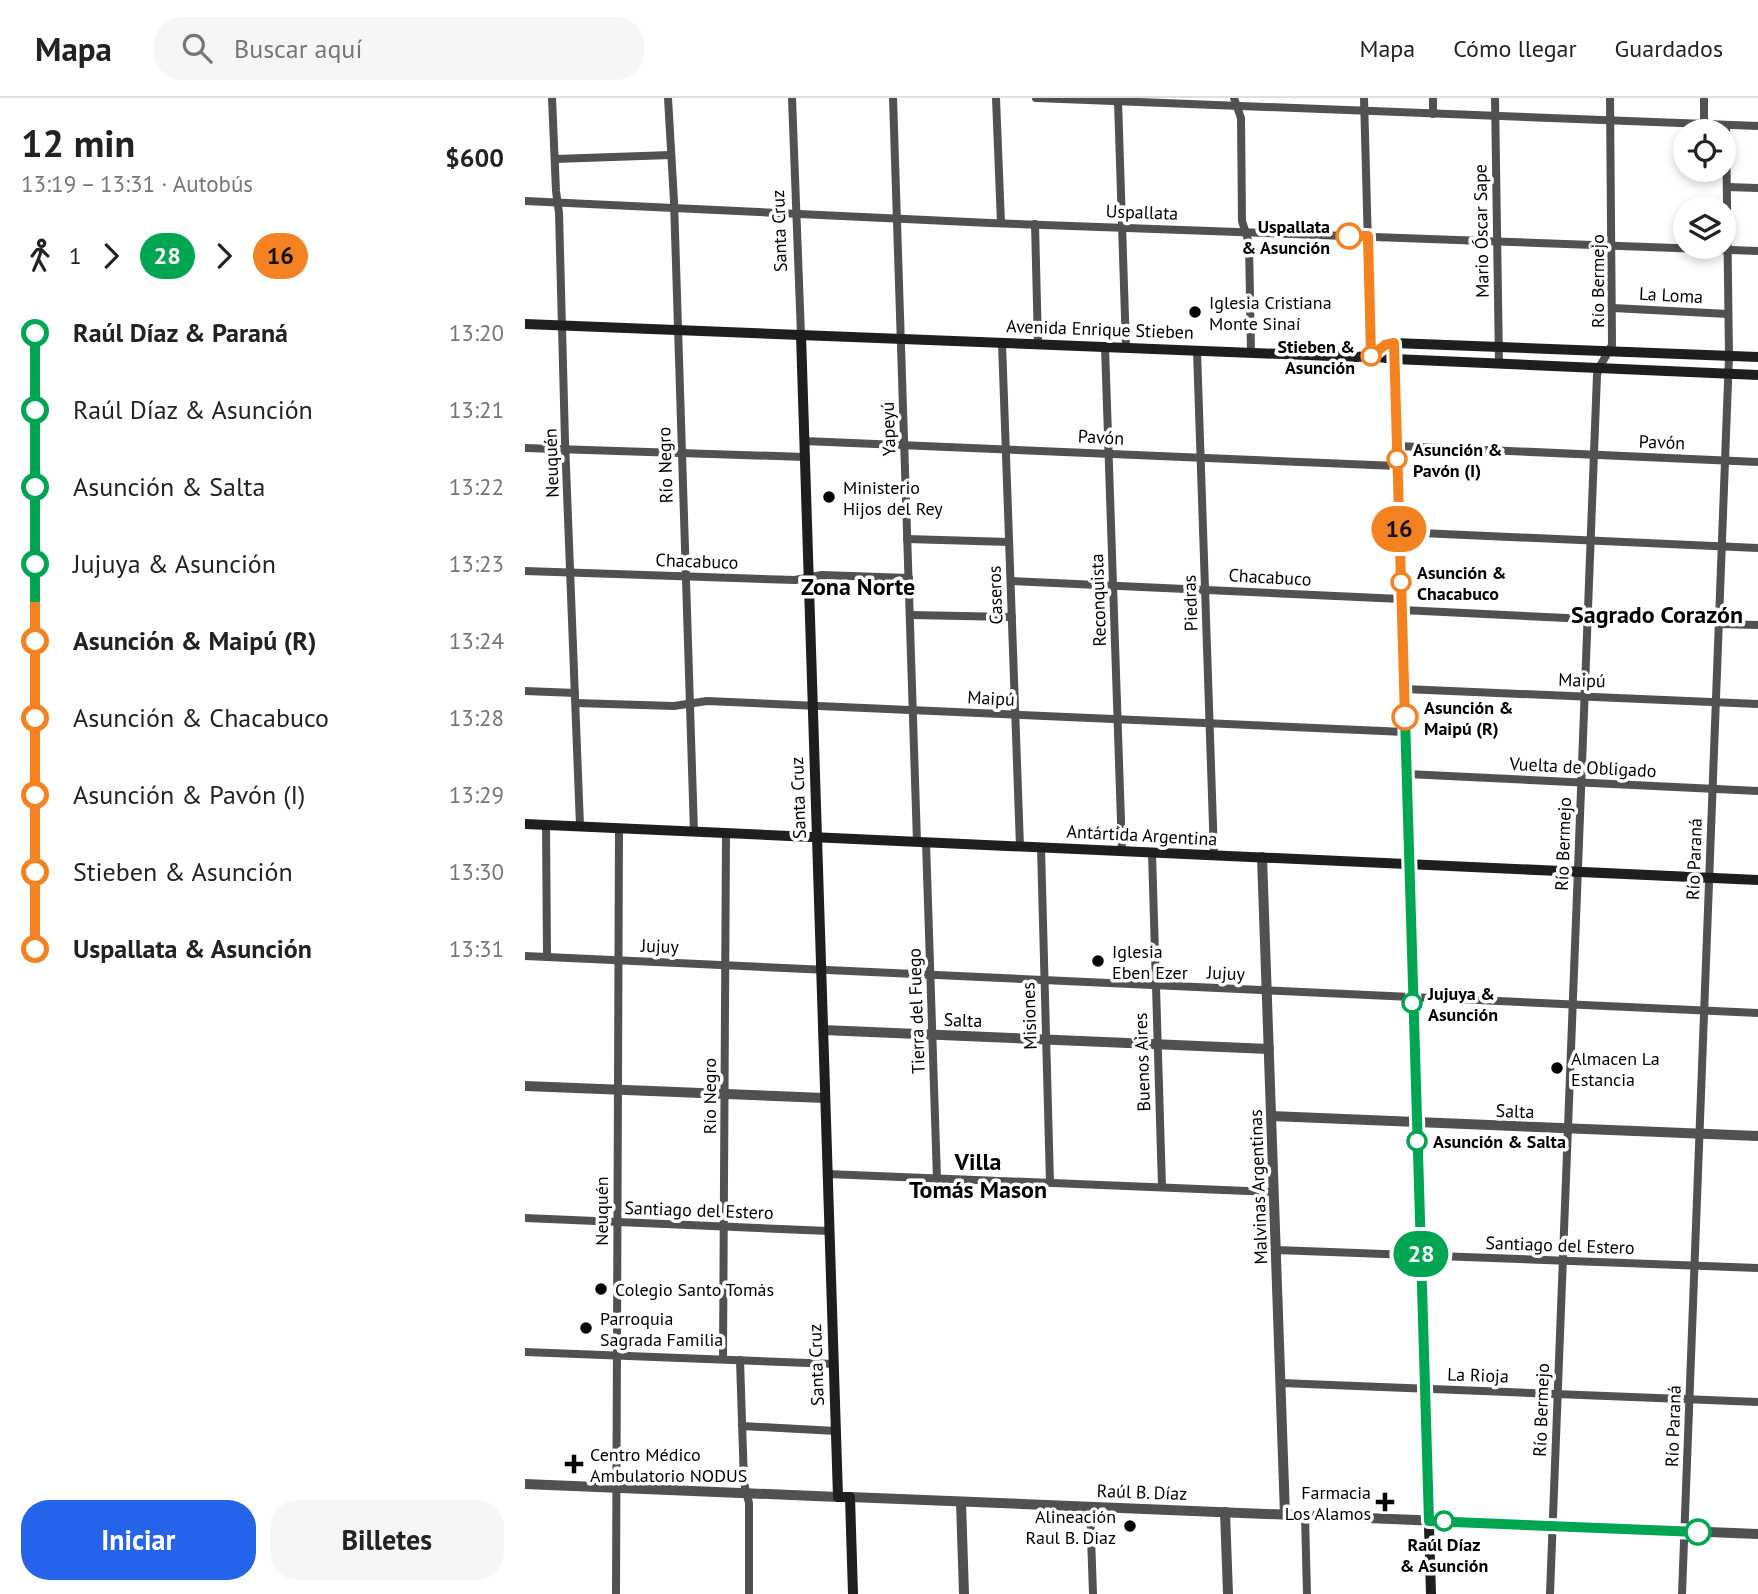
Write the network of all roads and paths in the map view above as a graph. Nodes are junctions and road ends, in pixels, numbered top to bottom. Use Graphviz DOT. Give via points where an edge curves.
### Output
graph roads {
  1 [pos="552,98"];
  2 [pos="668,98"];
  3 [pos="792,98"];
  4 [pos="893,98"];
  5 [pos="996,98"];
  6 [pos="1036,98"];
  7 [pos="1364,98"];
  8 [pos="1433,98"];
  9 [pos="1495,98"];
  10 [pos="1610,98"];
  11 [pos="1704,98"];
  12 [pos="1101,99"];
  13 [pos="1118,101"];
  14 [pos="1235,102"];
  15 [pos="1364,111"];
  16 [pos="1433,114"];
  17 [pos="1495,116"];
  18 [pos="1704,119"];
  19 [pos="1610,121"];
  20 [pos="1673,123"];
  21 [pos="1736,125"];
  22 [pos="1758,126"];
  23 [pos="671,155"];
  24 [pos="555,159"];
  25 [pos="1727,182"];
  26 [pos="1727,187"];
  27 [pos="1758,188"];
  28 [pos="1727,196"];
  29 [pos="525,201"];
  30 [pos="558,202"];
  31 [pos="674,207"];
  32 [pos="796,212"];
  33 [pos="897,218"];
  34 [pos="1001,223"];
  35 [pos="1035,224"];
  36 [pos="1122,228"];
  37 [pos="1246,232"];
  38 [pos="1368,236"];
  39 [pos="1497,241"];
  40 [pos="1613,246"];
  41 [pos="1673,248"];
  42 [pos="1736,250"];
  43 [pos="1758,251"];
  44 [pos="1728,259"];
  45 [pos="1613,308"];
  46 [pos="1728,314"];
  47 [pos="525,324"];
  48 [pos="562,326"];
  49 [pos="677,330"];
  50 [pos="800,335"];
  51 [pos="901,339"];
  52 [pos="1002,343"];
  53 [pos="1394,343"];
  54 [pos="1038,344"];
  55 [pos="1105,347"];
  56 [pos="1499,347"];
  57 [pos="1126,348"];
  58 [pos="1197,351"];
  59 [pos="1609,352"];
  60 [pos="1251,353"];
  61 [pos="1371,356"];
  62 [pos="1728,356"];
  63 [pos="1758,357"];
  64 [pos="1394,359"];
  65 [pos="1499,363"];
  66 [pos="1599,368"];
  67 [pos="1728,373"];
  68 [pos="1758,375"];
  69 [pos="804,441"];
  70 [pos="904,444"];
  71 [pos="1397,446"];
  72 [pos="525,448"];
  73 [pos="1006,448"];
  74 [pos="566,450"];
  75 [pos="681,453"];
  76 [pos="1108,453"];
  77 [pos="1594,455"];
  78 [pos="804,457"];
  79 [pos="1201,457"];
  80 [pos="1725,460"];
  81 [pos="1758,462"];
  82 [pos="1397,466"];
  83 [pos="1399,532"];
  84 [pos="907,539"];
  85 [pos="1591,541"];
  86 [pos="1009,542"];
  87 [pos="1721,547"];
  88 [pos="1758,548"];
  89 [pos="525,571"];
  90 [pos="571,572"];
  91 [pos="685,576"];
  92 [pos="808,578"];
  93 [pos="909,578"];
  94 [pos="1011,581"];
  95 [pos="1113,586"];
  96 [pos="1205,590"];
  97 [pos="1402,605"];
  98 [pos="910,615"];
  99 [pos="1012,617"];
  100 [pos="1588,619"];
  101 [pos="1719,624"];
  102 [pos="1758,625"];
  103 [pos="1404,689"];
  104 [pos="525,691"];
  105 [pos="575,693"];
  106 [pos="1585,696"];
  107 [pos="1716,702"];
  108 [pos="576,703"];
  109 [pos="689,704"];
  110 [pos="1758,704"];
  111 [pos="813,706"];
  112 [pos="913,710"];
  113 [pos="1015,715"];
  114 [pos="1117,719"];
  115 [pos="1210,723"];
  116 [pos="1405,732"];
  117 [pos="1407,774"];
  118 [pos="1581,782"];
  119 [pos="1712,789"];
  120 [pos="1758,791"];
  121 [pos="525,824"];
  122 [pos="546,825"];
  123 [pos="580,826"];
  124 [pos="619,828"];
  125 [pos="694,832"];
  126 [pos="726,834"];
  127 [pos="817,838"];
  128 [pos="922,842"];
  129 [pos="1020,846"];
  130 [pos="1041,848"];
  131 [pos="1122,851"];
  132 [pos="1152,852"];
  133 [pos="1214,855"];
  134 [pos="1262,858"];
  135 [pos="1409,864"];
  136 [pos="1578,872"];
  137 [pos="1709,877"];
  138 [pos="1758,880"];
  139 [pos="525,956"];
  140 [pos="547,957"];
  141 [pos="618,960"];
  142 [pos="725,965"];
  143 [pos="821,970"];
  144 [pos="930,976"];
  145 [pos="1044,981"];
  146 [pos="1156,986"];
  147 [pos="1267,991"];
  148 [pos="1412,997"];
  149 [pos="1573,1004"];
  150 [pos="1704,1010"];
  151 [pos="1758,1013"];
  152 [pos="823,1030"];
  153 [pos="932,1034"];
  154 [pos="1046,1039"];
  155 [pos="1157,1044"];
  156 [pos="1269,1049"];
  157 [pos="525,1086"];
  158 [pos="618,1090"];
  159 [pos="725,1094"];
  160 [pos="825,1098"];
  161 [pos="1271,1116"];
  162 [pos="1416,1122"];
  163 [pos="1568,1129"];
  164 [pos="1699,1134"];
  165 [pos="1758,1136"];
  166 [pos="827,1174"];
  167 [pos="937,1178"];
  168 [pos="1050,1183"];
  169 [pos="1162,1187"];
  170 [pos="1274,1192"];
  171 [pos="525,1219"];
  172 [pos="617,1222"];
  173 [pos="724,1227"];
  174 [pos="829,1231"];
  175 [pos="1276,1250"];
  176 [pos="1421,1255"];
  177 [pos="1563,1260"];
  178 [pos="1695,1265"];
  179 [pos="1758,1268"];
  180 [pos="525,1352"];
  181 [pos="616,1355"];
  182 [pos="723,1359"];
  183 [pos="740,1360"];
  184 [pos="834,1364"];
  185 [pos="1281,1383"];
  186 [pos="1425,1388"];
  187 [pos="1557,1394"];
  188 [pos="1689,1399"];
  189 [pos="1758,1402"];
  190 [pos="742,1426"];
  191 [pos="836,1431"];
  192 [pos="525,1484"];
  193 [pos="616,1488"];
  194 [pos="747,1493"];
  195 [pos="838,1497"];
  196 [pos="851,1497"];
  197 [pos="961,1502"];
  198 [pos="1090,1507"];
  199 [pos="1225,1513"];
  200 [pos="1285,1515"];
  201 [pos="1305,1516"];
  202 [pos="1429,1521"];
  203 [pos="1552,1526"];
  204 [pos="1685,1531"];
  205 [pos="1758,1534"];
  206 [pos="616,1594"];
  207 [pos="749,1594"];
  208 [pos="853,1594"];
  209 [pos="964,1594"];
  210 [pos="1093,1594"];
  211 [pos="1228,1594"];
  212 [pos="1307,1594"];
  213 [pos="1431,1594"];
  214 [pos="1550,1594"];
  215 [pos="1682,1594"];
  1 -- 24 [label="street, Neuquén"];
  2 -- 23 [label="street, Río Negro"];
  3 -- 32 [label="street, Santa Cruz"];
  4 -- 33 [label="street, Yapeyú"];
  5 -- 34 [label="street"];
  6 -- 12 [label="street"];
  7 -- 15 [label="street"];
  8 -- 16 [label="street"];
  9 -- 17 [label="street, Mario Óscar Sape"];
  10 -- 19 [label="street, Río Bermejo"];
  11 -- 18 [label="street"];
  12 -- 13 [label="street"];
  13 -- 14 [label="street"];
  13 -- 36 [label="street"];
  14 -- 15 [label="street"];
  14 -- 37 [label="street" via="1241,118"];
  15 -- 16 [label="street"];
  15 -- 38 [label="street"];
  16 -- 17 [label="street"];
  17 -- 19 [label="street"];
  17 -- 39 [label="street, Mario Óscar Sape"];
  19 -- 20 [label="street"];
  19 -- 40 [label="street, Río Bermejo"];
  21 -- 22 [label="street"];
  23 -- 24 [label="street"];
  23 -- 31 [label="street, Río Negro"];
  24 -- 30 [label="street, Neuquén"];
  25 -- 26 [label="street, Río Paraná"];
  26 -- 27 [label="street"];
  26 -- 28 [label="street, Río Paraná"];
  29 -- 30 [label="street, Uspallata"];
  30 -- 31 [label="street, Uspallata"];
  30 -- 48 [label="street, Neuquén"];
  31 -- 32 [label="street, Uspallata"];
  31 -- 49 [label="street, Río Negro"];
  32 -- 33 [label="street, Uspallata"];
  32 -- 50 [label="street, Santa Cruz"];
  33 -- 34 [label="street, Uspallata"];
  33 -- 51 [label="street, Yapeyú"];
  34 -- 35 [label="street, Uspallata"];
  35 -- 36 [label="street, Uspallata"];
  35 -- 54 [label="street"];
  36 -- 37 [label="street, Uspallata"];
  36 -- 57 [label="street"];
  37 -- 38 [label="street, Uspallata"];
  37 -- 60 [label="street"];
  38 -- 39 [label="street, Uspallata"];
  38 -- 61 [label="street"];
  39 -- 40 [label="street, Uspallata"];
  39 -- 56 [label="street, Mario Óscar Sape"];
  40 -- 41 [label="street, Uspallata"];
  40 -- 45 [label="street, Río Bermejo"];
  42 -- 43 [label="street, Uspallata"];
  44 -- 46 [label="street, Río Paraná"];
  45 -- 46 [label="street, La Loma"];
  45 -- 59 [label="street, Río Bermejo"];
  46 -- 62 [label="street, Río Paraná"];
  47 -- 48 [label="main road, Avenida Enrique Stieben"];
  48 -- 49 [label="main road, Avenida Enrique Stieben"];
  48 -- 74 [label="street, Neuquén"];
  49 -- 50 [label="main road, Avenida Enrique Stieben"];
  49 -- 75 [label="street, Río Negro"];
  50 -- 51 [label="main road, Avenida Enrique Stieben"];
  50 -- 69 [label="main road, Santa Cruz"];
  51 -- 52 [label="main road, Avenida Enrique Stieben"];
  51 -- 70 [label="street, Yapeyú"];
  52 -- 54 [label="main road, Avenida Enrique Stieben"];
  52 -- 73 [label="street, Caseros"];
  53 -- 56 [label="main road"];
  53 -- 61 [label="main road"];
  53 -- 64 [label="main road"];
  54 -- 55 [label="main road, Avenida Enrique Stieben"];
  55 -- 57 [label="main road, Avenida Enrique Stieben"];
  55 -- 76 [label="street, Reconquista"];
  56 -- 59 [label="main road"];
  56 -- 65 [label="street, Mario Óscar Sape"];
  57 -- 58 [label="main road, Avenida Enrique Stieben"];
  58 -- 60 [label="main road, Avenida Enrique Stieben"];
  58 -- 79 [label="street, Piedras"];
  59 -- 62 [label="main road"];
  59 -- 66 [label="street, Río Bermejo"];
  60 -- 61 [label="main road, Avenida Enrique Stieben"];
  61 -- 64 [label="main road, Avenida Enrique Stieben"];
  62 -- 63 [label="main road"];
  62 -- 67 [label="street, Río Paraná"];
  64 -- 65 [label="main road, Avenida Enrique Stieben"];
  64 -- 71 [label="main road"];
  65 -- 66 [label="main road, Avenida Enrique Stieben"];
  66 -- 67 [label="main road, Avenida Enrique Stieben"];
  66 -- 77 [label="street, Río Bermejo"];
  67 -- 68 [label="main road, Avenida Enrique Stieben"];
  67 -- 80 [label="street, Río Paraná"];
  69 -- 70 [label="street, Pavón"];
  69 -- 78 [label="main road, Santa Cruz"];
  70 -- 73 [label="street, Pavón"];
  70 -- 84 [label="street, Yapeyú"];
  71 -- 77 [label="street, Pavón"];
  71 -- 82 [label="main road"];
  72 -- 74 [label="street"];
  73 -- 76 [label="street, Pavón"];
  73 -- 86 [label="street, Caseros"];
  74 -- 75 [label="street"];
  74 -- 90 [label="street, Neuquén"];
  75 -- 78 [label="street"];
  75 -- 91 [label="street, Río Negro"];
  76 -- 79 [label="street, Pavón"];
  76 -- 95 [label="street, Reconquista"];
  77 -- 80 [label="street, Pavón"];
  77 -- 85 [label="street, Río Bermejo"];
  78 -- 92 [label="main road, Santa Cruz"];
  79 -- 82 [label="street, Pavón"];
  79 -- 96 [label="street, Piedras"];
  80 -- 81 [label="street, Pavón"];
  80 -- 87 [label="street, Río Paraná"];
  82 -- 83 [label="main road"];
  83 -- 85 [label="street"];
  83 -- 97 [label="main road"];
  84 -- 86 [label="street"];
  84 -- 93 [label="street, Yapeyú"];
  85 -- 87 [label="street"];
  85 -- 100 [label="street, Río Bermejo"];
  86 -- 94 [label="street, Caseros"];
  87 -- 88 [label="street"];
  87 -- 101 [label="street, Río Paraná"];
  89 -- 90 [label="street, Chacabuco"];
  90 -- 91 [label="street, Chacabuco"];
  90 -- 105 [label="street, Neuquén"];
  91 -- 92 [label="street, Chacabuco"];
  91 -- 109 [label="street, Río Negro"];
  92 -- 93 [label="street, Chacabuco"];
  92 -- 111 [label="main road, Santa Cruz"];
  93 -- 98 [label="street, Yapeyú"];
  94 -- 95 [label="street, Chacabuco"];
  94 -- 99 [label="street, Caseros"];
  95 -- 96 [label="street, Chacabuco"];
  95 -- 114 [label="street, Reconquista"];
  96 -- 97 [label="street, Chacabuco"];
  96 -- 115 [label="street, Piedras"];
  97 -- 100 [label="street, Chacabuco"];
  97 -- 103 [label="main road"];
  98 -- 99 [label="street"];
  98 -- 112 [label="street, Yapeyú"];
  99 -- 113 [label="street, Caseros"];
  100 -- 106 [label="street, Río Bermejo"];
  101 -- 102 [label="street"];
  101 -- 107 [label="street, Río Paraná"];
  103 -- 106 [label="street, Maipú"];
  103 -- 116 [label="main road"];
  104 -- 105 [label="street"];
  105 -- 108 [label="street, Neuquén"];
  106 -- 107 [label="street, Maipú"];
  106 -- 118 [label="street, Río Bermejo"];
  107 -- 110 [label="street, Maipú"];
  107 -- 119 [label="street, Río Paraná"];
  108 -- 109 [label="street, Maipú"];
  108 -- 123 [label="street, Neuquén"];
  109 -- 111 [label="street, Maipú"];
  109 -- 125 [label="street, Río Negro"];
  111 -- 112 [label="street, Maipú"];
  111 -- 127 [label="main road, Santa Cruz"];
  112 -- 113 [label="street, Maipú"];
  112 -- 128 [label="street, Yapeyú"];
  113 -- 114 [label="street, Maipú"];
  113 -- 129 [label="street, Caseros"];
  114 -- 115 [label="street, Maipú"];
  114 -- 131 [label="street, Reconquista"];
  115 -- 116 [label="street, Maipú"];
  115 -- 133 [label="street, Piedras"];
  116 -- 117 [label="main road"];
  117 -- 118 [label="street, Vuelta de Obligado"];
  117 -- 135 [label="main road"];
  118 -- 119 [label="street, Vuelta de Obligado"];
  118 -- 136 [label="street, Río Bermejo"];
  119 -- 120 [label="street, Vuelta de Obligado"];
  119 -- 137 [label="street, Río Paraná"];
  121 -- 122 [label="main road, Antártida Argentina"];
  122 -- 123 [label="main road, Antártida Argentina"];
  122 -- 140 [label="street"];
  123 -- 124 [label="main road, Antártida Argentina"];
  124 -- 125 [label="main road, Antártida Argentina"];
  124 -- 141 [label="street, Neuquén"];
  125 -- 126 [label="main road, Antártida Argentina"];
  126 -- 127 [label="main road, Antártida Argentina"];
  126 -- 142 [label="street, Río Negro"];
  127 -- 128 [label="main road, Antártida Argentina"];
  127 -- 143 [label="main road, Santa Cruz"];
  128 -- 129 [label="main road, Antártida Argentina"];
  128 -- 144 [label="street, Tierra del Fuego"];
  129 -- 130 [label="main road, Antártida Argentina"];
  130 -- 131 [label="main road, Antártida Argentina"];
  130 -- 145 [label="street, Misiones"];
  131 -- 132 [label="main road, Antártida Argentina"];
  132 -- 133 [label="main road, Antártida Argentina"];
  132 -- 146 [label="street, Buenos Aires"];
  133 -- 134 [label="main road, Antártida Argentina"];
  134 -- 135 [label="main road, Antártida Argentina"];
  134 -- 147 [label="street, Malvinas Argentinas"];
  135 -- 136 [label="main road, Antártida Argentina"];
  135 -- 148 [label="main road"];
  136 -- 137 [label="main road, Antártida Argentina"];
  136 -- 149 [label="street, Río Bermejo"];
  137 -- 138 [label="main road, Antártida Argentina"];
  137 -- 150 [label="street, Río Paraná"];
  139 -- 140 [label="street, Jujuy"];
  140 -- 141 [label="street, Jujuy"];
  141 -- 142 [label="street, Jujuy"];
  141 -- 158 [label="street, Neuquén"];
  142 -- 143 [label="street, Jujuy"];
  142 -- 159 [label="street, Río Negro"];
  143 -- 144 [label="street, Jujuy"];
  143 -- 152 [label="main road, Santa Cruz"];
  144 -- 145 [label="street, Jujuy"];
  144 -- 153 [label="street, Tierra del Fuego"];
  145 -- 146 [label="street, Jujuy"];
  145 -- 154 [label="street, Misiones"];
  146 -- 147 [label="street, Jujuy"];
  146 -- 155 [label="street, Buenos Aires"];
  147 -- 148 [label="street, Jujuy"];
  147 -- 156 [label="street, Malvinas Argentinas"];
  148 -- 149 [label="street, Jujuy"];
  148 -- 162 [label="main road"];
  149 -- 150 [label="street, Jujuy"];
  149 -- 163 [label="street, Río Bermejo"];
  150 -- 151 [label="street, Jujuy"];
  150 -- 164 [label="street, Río Paraná"];
  152 -- 153 [label="street, Salta"];
  152 -- 160 [label="main road, Santa Cruz"];
  153 -- 154 [label="street, Salta"];
  153 -- 167 [label="street, Tierra del Fuego"];
  154 -- 155 [label="street, Salta"];
  154 -- 168 [label="street, Misiones"];
  155 -- 156 [label="street, Salta"];
  155 -- 169 [label="street, Buenos Aires"];
  156 -- 161 [label="street, Malvinas Argentinas"];
  157 -- 158 [label="street"];
  158 -- 159 [label="street"];
  158 -- 172 [label="street, Neuquén"];
  159 -- 160 [label="street"];
  159 -- 173 [label="street, Río Negro"];
  160 -- 166 [label="main road, Santa Cruz"];
  161 -- 162 [label="street, Salta"];
  161 -- 170 [label="street, Malvinas Argentinas"];
  162 -- 163 [label="street, Salta"];
  162 -- 176 [label="main road"];
  163 -- 164 [label="street, Salta"];
  163 -- 177 [label="street, Río Bermejo"];
  164 -- 165 [label="street, Salta"];
  164 -- 178 [label="street, Río Paraná"];
  166 -- 167 [label="street"];
  166 -- 174 [label="main road, Santa Cruz"];
  167 -- 168 [label="street"];
  168 -- 169 [label="street"];
  169 -- 170 [label="street"];
  170 -- 175 [label="street, Malvinas Argentinas"];
  171 -- 172 [label="street, Santiago del Estero"];
  172 -- 173 [label="street, Santiago del Estero"];
  172 -- 181 [label="street, Neuquén"];
  173 -- 174 [label="street, Santiago del Estero"];
  173 -- 182 [label="street, Río Negro"];
  174 -- 184 [label="main road, Santa Cruz"];
  175 -- 176 [label="street, Santiago del Estero"];
  175 -- 185 [label="street, Malvinas Argentinas"];
  176 -- 177 [label="street, Santiago del Estero"];
  176 -- 186 [label="main road"];
  177 -- 178 [label="street, Santiago del Estero"];
  177 -- 187 [label="street, Río Bermejo"];
  178 -- 179 [label="street, Santiago del Estero"];
  178 -- 188 [label="street, Río Paraná"];
  180 -- 181 [label="street"];
  181 -- 182 [label="street"];
  181 -- 193 [label="street, Neuquén"];
  182 -- 183 [label="street"];
  183 -- 184 [label="street"];
  183 -- 190 [label="street"];
  184 -- 191 [label="main road, Santa Cruz"];
  185 -- 186 [label="street, La Rioja"];
  185 -- 200 [label="street, Malvinas Argentinas"];
  186 -- 187 [label="street, La Rioja"];
  186 -- 202 [label="main road"];
  187 -- 188 [label="street, La Rioja"];
  187 -- 203 [label="street, Río Bermejo"];
  188 -- 189 [label="street, La Rioja"];
  188 -- 204 [label="street, Río Paraná"];
  190 -- 191 [label="street"];
  190 -- 194 [label="street"];
  191 -- 195 [label="main road, Santa Cruz"];
  192 -- 193 [label="street, Raúl B. Díaz"];
  193 -- 194 [label="street, Raúl B. Díaz"];
  193 -- 206 [label="street, Neuquén"];
  194 -- 195 [label="street, Raúl B. Díaz"];
  194 -- 207 [label="street"];
  195 -- 196 [label="main road, Raúl B. Díaz"];
  196 -- 197 [label="street, Raúl B. Díaz"];
  196 -- 208 [label="main road"];
  197 -- 198 [label="street, Raúl B. Díaz"];
  197 -- 209 [label="street"];
  198 -- 199 [label="street, Raúl B. Díaz"];
  198 -- 210 [label="street"];
  199 -- 200 [label="street, Raúl B. Díaz"];
  199 -- 211 [label="street"];
  200 -- 201 [label="street, Raúl B. Díaz"];
  201 -- 202 [label="street, Raúl B. Díaz"];
  201 -- 212 [label="street"];
  202 -- 203 [label="street, Raúl B. Díaz"];
  202 -- 213 [label="main road"];
  203 -- 204 [label="street, Raúl B. Díaz"];
  203 -- 214 [label="street, Río Bermejo"];
  204 -- 205 [label="street, Raúl B. Díaz"];
  204 -- 215 [label="street, Río Paraná"];
}
